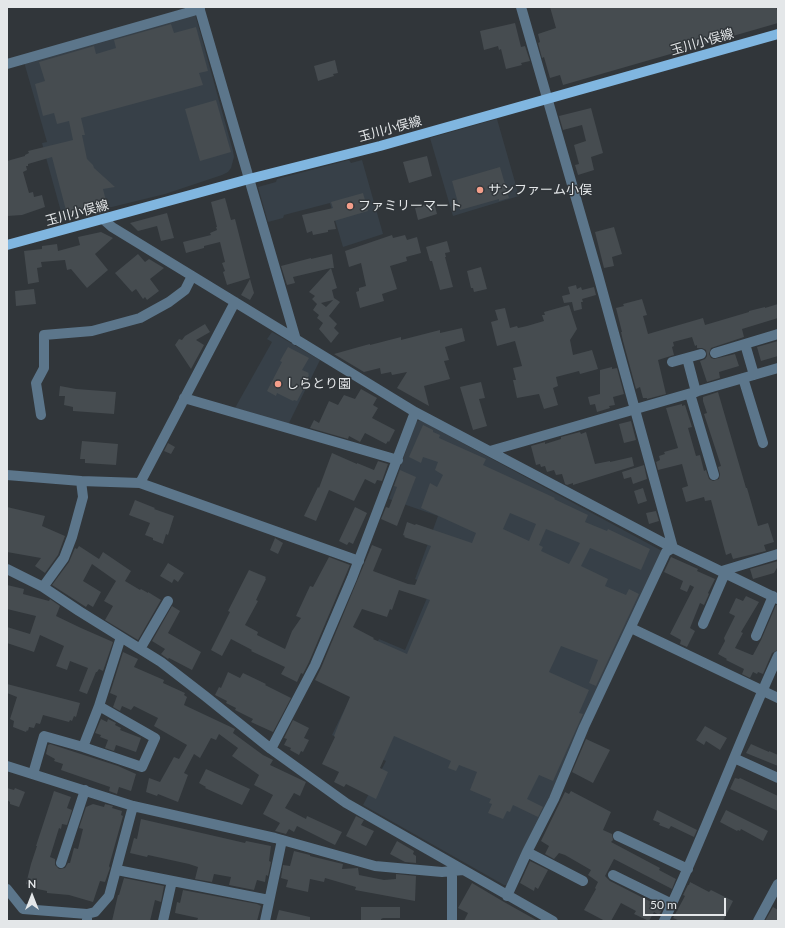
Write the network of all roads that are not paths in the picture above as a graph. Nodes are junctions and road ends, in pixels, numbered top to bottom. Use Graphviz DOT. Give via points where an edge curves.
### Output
graph roads {
  1 [pos="521,7"];
  2 [pos="200,8"];
  3 [pos="778,34"];
  4 [pos="7,64"];
  5 [pos="547,99"];
  6 [pos="249,178"];
  7 [pos="103,219"];
  8 [pos="7,245"];
  9 [pos="192,276"];
  10 [pos="235,302"];
  11 [pos="778,334"];
  12 [pos="296,340"];
  13 [pos="744,344"];
  14 [pos="715,353"];
  15 [pos="701,354"];
  16 [pos="687,358"];
  17 [pos="672,362"];
  18 [pos="778,368"];
  19 [pos="754,375"];
  20 [pos="742,378"];
  21 [pos="693,393"];
  22 [pos="184,398"];
  23 [pos="636,410"];
  24 [pos="415,412"];
  25 [pos="41,415"];
  26 [pos="763,443"];
  27 [pos="490,451"];
  28 [pos="398,460"];
  29 [pos="7,475"];
  30 [pos="714,475"];
  31 [pos="81,481"];
  32 [pos="140,483"];
  33 [pos="673,548"];
  34 [pos="778,554"];
  35 [pos="359,561"];
  36 [pos="7,570"];
  37 [pos="723,572"];
  38 [pos="44,587"];
  39 [pos="776,598"];
  40 [pos="168,601"];
  41 [pos="703,624"];
  42 [pos="631,628"];
  43 [pos="756,636"];
  44 [pos="121,638"];
  45 [pos="140,649"];
  46 [pos="778,656"];
  47 [pos="762,690"];
  48 [pos="778,698"];
  49 [pos="99,706"];
  50 [pos="83,747"];
  51 [pos="271,749"];
  52 [pos="734,758"];
  53 [pos="7,766"];
  54 [pos="33,774"];
  55 [pos="778,778"];
  56 [pos="85,790"];
  57 [pos="133,806"];
  58 [pos="618,836"];
  59 [pos="282,840"];
  60 [pos="527,852"];
  61 [pos="61,863"];
  62 [pos="688,869"];
  63 [pos="117,870"];
  64 [pos="463,870"];
  65 [pos="452,871"];
  66 [pos="613,875"];
  67 [pos="172,881"];
  68 [pos="582,881"];
  69 [pos="778,884"];
  70 [pos="7,889"];
  71 [pos="507,896"];
  72 [pos="269,900"];
  73 [pos="672,904"];
  74 [pos="87,918"];
  75 [pos="163,921"];
  76 [pos="265,921"];
  77 [pos="452,921"];
  78 [pos="554,921"];
  79 [pos="664,921"];
  80 [pos="758,921"];
  1 -- 5 [label="street"];
  2 -- 4 [label="street"];
  2 -- 6 [label="street"];
  3 -- 5 [label="main road, 玉川小俣線"];
  5 -- 6 [label="main road, 玉川小俣線" via="380,146"];
  5 -- 23 [label="street"];
  6 -- 7 [label="main road, 玉川小俣線"];
  6 -- 12 [label="street"];
  7 -- 8 [label="main road, 玉川小俣線"];
  7 -- 9 [label="street"];
  9 -- 10 [label="street"];
  9 -- 25 [label="street" via="185,290 140,318 92,331 44,335 44,368 36,383"];
  10 -- 12 [label="street"];
  10 -- 22 [label="street"];
  11 -- 13 [label="street"];
  12 -- 24 [label="street"];
  13 -- 14 [label="street"];
  13 -- 19 [label="street"];
  15 -- 16 [label="street"];
  16 -- 17 [label="street"];
  16 -- 21 [label="street"];
  18 -- 19 [label="street"];
  19 -- 20 [label="street"];
  20 -- 21 [label="street"];
  20 -- 26 [label="street"];
  21 -- 23 [label="street"];
  21 -- 30 [label="street"];
  22 -- 28 [label="street"];
  22 -- 32 [label="street"];
  23 -- 27 [label="street"];
  23 -- 33 [label="street"];
  24 -- 27 [label="street"];
  24 -- 28 [label="street"];
  27 -- 33 [label="street"];
  28 -- 35 [label="street"];
  29 -- 31 [label="street"];
  31 -- 32 [label="street"];
  31 -- 38 [label="street" via="83,496 72,537 64,558"];
  32 -- 35 [label="street"];
  33 -- 37 [label="street"];
  33 -- 42 [label="street" via="666,552"];
  34 -- 37 [label="street"];
  35 -- 51 [label="street" via="315,665"];
  36 -- 38 [label="street"];
  37 -- 39 [label="street"];
  37 -- 41 [label="street"];
  38 -- 44 [label="street"];
  39 -- 43 [label="street"];
  40 -- 45 [label="street"];
  42 -- 47 [label="street"];
  42 -- 60 [label="street" via="584,727 554,799"];
  44 -- 45 [label="street"];
  44 -- 49 [label="street"];
  45 -- 51 [label="street" via="161,662"];
  46 -- 47 [label="street"];
  47 -- 48 [label="street"];
  47 -- 52 [label="street"];
  49 -- 50 [label="street"];
  49 -- 50 [label="street" via="155,738 142,768"];
  50 -- 54 [label="street" via="44,736"];
  51 -- 64 [label="street" via="346,803"];
  52 -- 55 [label="street"];
  52 -- 62 [label="street"];
  53 -- 54 [label="street"];
  54 -- 56 [label="street"];
  56 -- 57 [label="street"];
  56 -- 61 [label="street"];
  57 -- 59 [label="street"];
  57 -- 63 [label="street"];
  58 -- 62 [label="street"];
  59 -- 65 [label="street" via="376,866"];
  59 -- 72 [label="street"];
  60 -- 68 [label="street"];
  60 -- 71 [label="street"];
  62 -- 73 [label="street"];
  63 -- 67 [label="street"];
  63 -- 74 [label="street" via="109,896"];
  64 -- 65 [label="street"];
  64 -- 71 [label="street"];
  65 -- 77 [label="street"];
  66 -- 73 [label="street"];
  67 -- 72 [label="street"];
  67 -- 75 [label="street"];
  69 -- 80 [label="street"];
  70 -- 74 [label="street" via="23,909"];
  71 -- 78 [label="street"];
  72 -- 76 [label="street"];
  73 -- 79 [label="street"];
}
